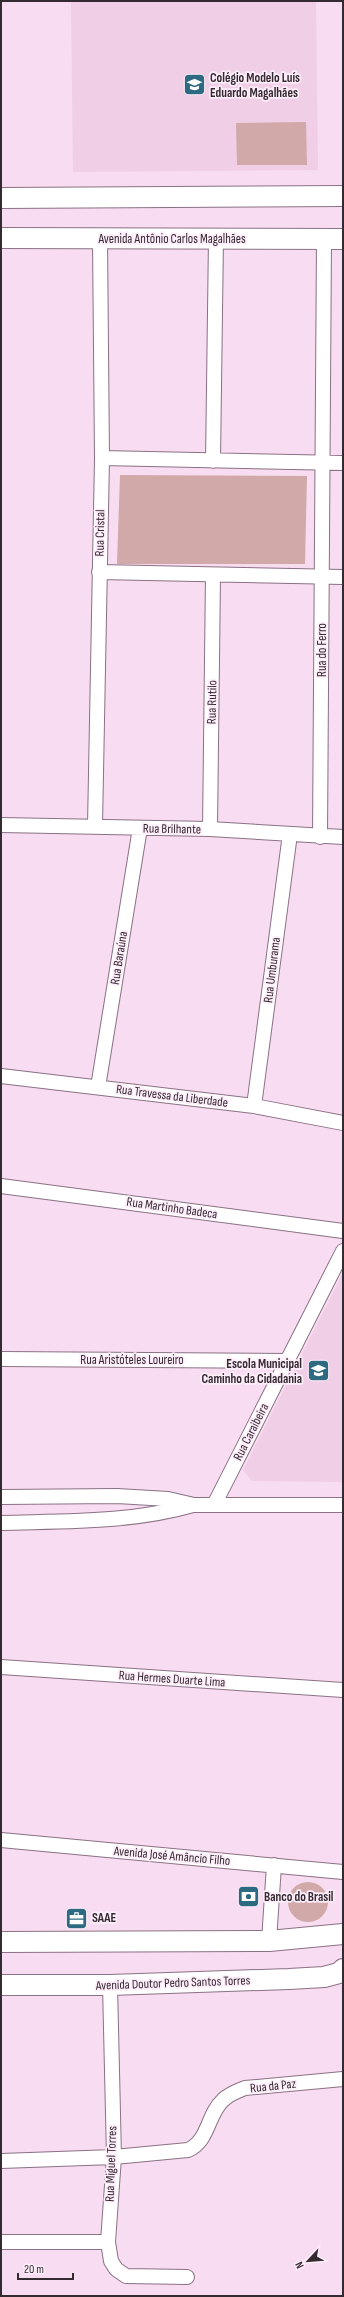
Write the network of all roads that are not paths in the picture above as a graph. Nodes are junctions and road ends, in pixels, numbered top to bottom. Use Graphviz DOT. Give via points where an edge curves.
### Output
graph roads {
  1 [pos="343,196"];
  2 [pos="1,198"];
  3 [pos="1,238"];
  4 [pos="216,238"];
  5 [pos="100,239"];
  6 [pos="324,239"];
  7 [pos="343,239"];
  8 [pos="102,458"];
  9 [pos="213,461"];
  10 [pos="324,463"];
  11 [pos="343,463"];
  12 [pos="99,572"];
  13 [pos="213,575"];
  14 [pos="322,576"];
  15 [pos="343,577"];
  16 [pos="1,825"];
  17 [pos="95,826"];
  18 [pos="140,828"];
  19 [pos="210,829"];
  20 [pos="290,834"];
  21 [pos="320,837"];
  22 [pos="343,838"];
  23 [pos="1,1076"];
  24 [pos="98,1088"];
  25 [pos="254,1106"];
  26 [pos="343,1123"];
  27 [pos="1,1186"];
  28 [pos="343,1231"];
  29 [pos="343,1251"];
  30 [pos="1,1359"];
  31 [pos="288,1361"];
  32 [pos="1,1497"];
  33 [pos="194,1505"];
  34 [pos="343,1505"];
  35 [pos="214,1506"];
  36 [pos="1,1523"];
  37 [pos="1,1667"];
  38 [pos="343,1690"];
  39 [pos="1,1840"];
  40 [pos="274,1866"];
  41 [pos="343,1872"];
  42 [pos="343,1934"];
  43 [pos="269,1941"];
  44 [pos="1,1942"];
  45 [pos="343,1969"];
  46 [pos="1,1985"];
  47 [pos="110,1985"];
  48 [pos="343,2079"];
  49 [pos="114,2157"];
  50 [pos="1,2161"];
  51 [pos="1,2242"];
  52 [pos="108,2242"];
  53 [pos="187,2277"];
  1 -- 2 [label="street"];
  3 -- 5 [label="street, Avenida Antônio Carlos Magalhães"];
  4 -- 5 [label="street, Avenida Antônio Carlos Magalhães"];
  4 -- 6 [label="street, Avenida Antônio Carlos Magalhães"];
  4 -- 9 [label="street"];
  5 -- 8 [label="street, Rua Cristal"];
  6 -- 7 [label="street, Avenida Antônio Carlos Magalhães"];
  6 -- 10 [label="street, Rua do Ferro"];
  8 -- 9 [label="street"];
  8 -- 12 [label="street, Rua Cristal"];
  9 -- 10 [label="street"];
  10 -- 11 [label="street"];
  10 -- 14 [label="street, Rua do Ferro"];
  12 -- 13 [label="street"];
  12 -- 17 [label="street, Rua Cristal"];
  13 -- 14 [label="street"];
  13 -- 19 [label="street, Rua Rutilo"];
  14 -- 15 [label="street"];
  14 -- 21 [label="street, Rua do Ferro"];
  16 -- 17 [label="street, Rua Brilhante"];
  17 -- 18 [label="street, Rua Brilhante"];
  18 -- 19 [label="street, Rua Brilhante"];
  18 -- 24 [label="street, Rua Baraúna"];
  19 -- 20 [label="street, Rua Brilhante"];
  20 -- 21 [label="street, Rua Brilhante"];
  20 -- 25 [label="street, Rua Umburama"];
  21 -- 22 [label="street, Rua Brilhante"];
  23 -- 24 [label="street, Rua Travessa da Liberdade"];
  24 -- 25 [label="street, Rua Travessa da Liberdade"];
  25 -- 26 [label="street, Rua Travessa da Liberdade"];
  27 -- 28 [label="street, Rua Martinho Badeca"];
  29 -- 31 [label="street, Rua Caraibeira"];
  30 -- 31 [label="street, Rua Aristóteles Loureiro"];
  31 -- 35 [label="street, Rua Caraibeira"];
  32 -- 33 [label="street" via="117,1496 168,1499"];
  33 -- 35 [label="street"];
  33 -- 36 [label="street" via="160,1515 136,1518"];
  34 -- 35 [label="street"];
  37 -- 38 [label="street, Rua Hermes Duarte Lima"];
  39 -- 40 [label="street, Avenida José Amâncio Filho"];
  40 -- 41 [label="street, Avenida José Amâncio Filho"];
  40 -- 43 [label="street"];
  42 -- 43 [label="street"];
  43 -- 44 [label="street"];
  45 -- 47 [label="street, Avenida Doutor Pedro Santos Torres" via="339,1973 317,1978"];
  46 -- 47 [label="street, Avenida Doutor Pedro Santos Torres"];
  47 -- 49 [label="street, Rua Miguel Torres"];
  48 -- 49 [label="street, Rua da Paz" via="245,2088 222,2100 197,2146 188,2150"];
  49 -- 50 [label="street"];
  49 -- 52 [label="street, Rua Miguel Torres"];
  51 -- 52 [label="street"];
  52 -- 53 [label="street, Rua Miguel Torres" via="111,2261 116,2269 126,2276"];
}
